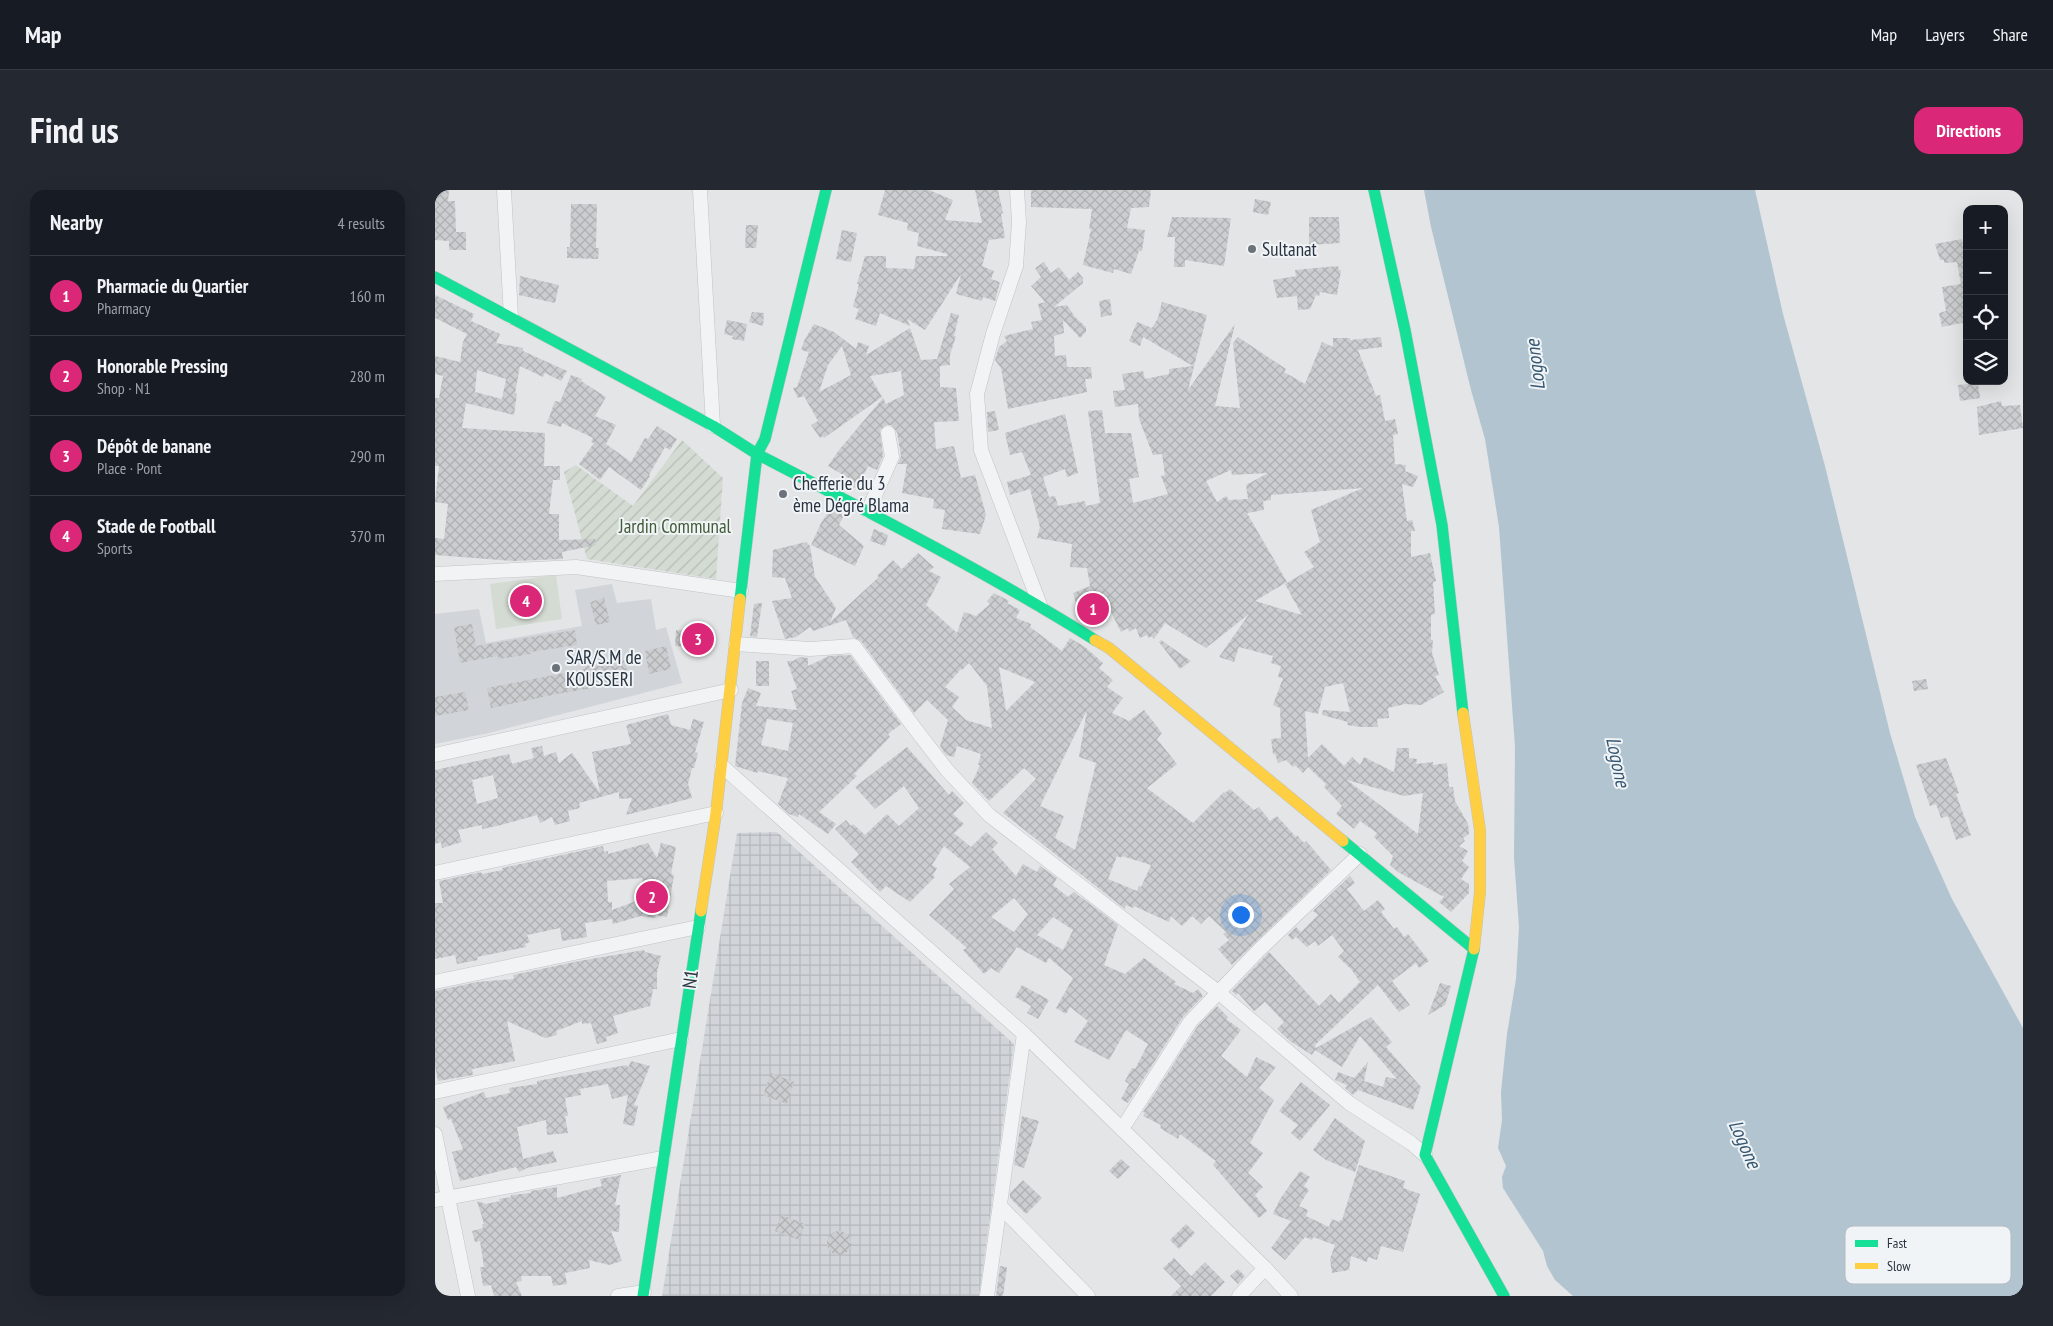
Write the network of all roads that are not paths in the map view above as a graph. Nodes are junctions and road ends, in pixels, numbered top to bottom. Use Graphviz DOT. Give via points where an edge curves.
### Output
graph roads {
  1 [pos="504,190"];
  2 [pos="699,190"];
  3 [pos="826,190"];
  4 [pos="1017,190"];
  5 [pos="1374,190"];
  6 [pos="435,277"];
  7 [pos="511,317"];
  8 [pos="713,426"];
  9 [pos="888,433"];
  10 [pos="757,454"];
  11 [pos="868,511"];
  12 [pos="435,574"];
  13 [pos="741,591"];
  14 [pos="1040,605"];
  15 [pos="736,646"];
  16 [pos="731,690"];
  17 [pos="435,755"];
  18 [pos="722,766"];
  19 [pos="716,813"];
  20 [pos="1361,854"];
  21 [pos="435,873"];
  22 [pos="698,927"];
  23 [pos="1474,949"];
  24 [pos="435,982"];
  25 [pos="1218,992"];
  26 [pos="1025,1034"];
  27 [pos="681,1039"];
  28 [pos="435,1092"];
  29 [pos="1122,1129"];
  30 [pos="435,1134"];
  31 [pos="1425,1155"];
  32 [pos="663,1158"];
  33 [pos="441,1198"];
  34 [pos="1000,1206"];
  35 [pos="1265,1268"];
  36 [pos="643,1294"];
  37 [pos="468,1296"];
  38 [pos="618,1296"];
  39 [pos="987,1296"];
  40 [pos="1088,1296"];
  41 [pos="1239,1296"];
  42 [pos="1291,1296"];
  43 [pos="1504,1296"];
  1 -- 7 [label="street"];
  2 -- 8 [label="street"];
  3 -- 10 [label="main road, N1" via="765,439"];
  4 -- 14 [label="street" via="1016,266 977,394 981,450"];
  5 -- 23 [label="main road" via="1405,330 1441,525 1479,830 1480,892"];
  6 -- 7 [label="main road"];
  7 -- 8 [label="main road"];
  8 -- 10 [label="main road"];
  9 -- 11 [label="street" via="892,458"];
  10 -- 11 [label="main road"];
  10 -- 13 [label="main road, N1"];
  11 -- 14 [label="main road"];
  12 -- 13 [label="street" via="575,566"];
  13 -- 15 [label="main road, N1"];
  14 -- 20 [label="main road" via="1109,648"];
  15 -- 16 [label="main road, N1"];
  15 -- 25 [label="street" via="809,649 854,646 947,770 989,814"];
  16 -- 17 [label="street"];
  16 -- 18 [label="main road, N1"];
  18 -- 19 [label="main road, N1"];
  18 -- 26 [label="street"];
  19 -- 21 [label="street"];
  19 -- 22 [label="main road, N1"];
  20 -- 23 [label="main road"];
  20 -- 25 [label="street"];
  22 -- 24 [label="street"];
  22 -- 27 [label="main road, N1"];
  23 -- 31 [label="main road"];
  25 -- 29 [label="street" via="1190,1022"];
  25 -- 31 [label="street" via="1349,1103"];
  26 -- 29 [label="street"];
  26 -- 34 [label="street"];
  27 -- 28 [label="street"];
  27 -- 32 [label="main road, N1"];
  29 -- 35 [label="street"];
  30 -- 33 [label="street"];
  31 -- 43 [label="main road"];
  32 -- 33 [label="street"];
  32 -- 36 [label="main road, N1"];
  33 -- 37 [label="street"];
  34 -- 39 [label="street"];
  34 -- 40 [label="street"];
  35 -- 41 [label="street"];
  35 -- 42 [label="street"];
  36 -- 38 [label="street"];
}
